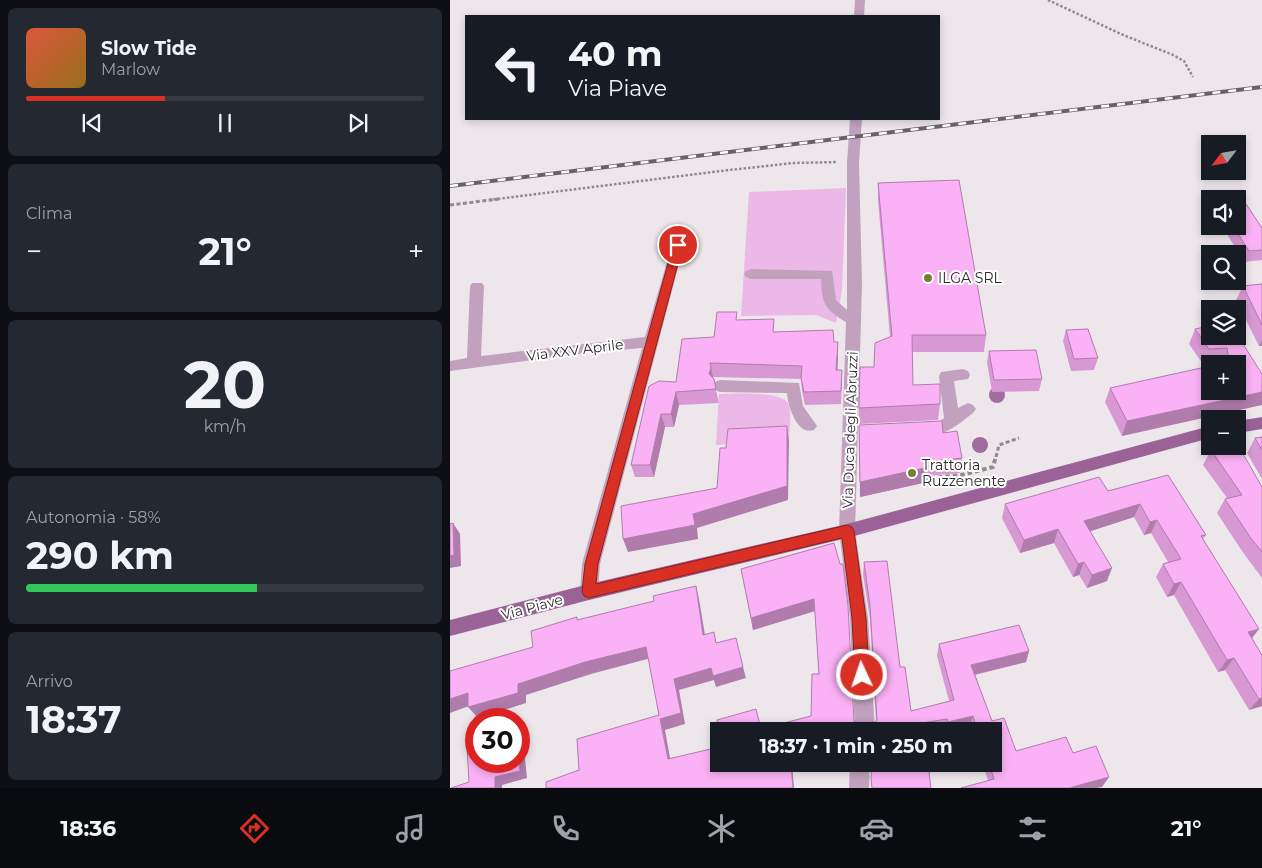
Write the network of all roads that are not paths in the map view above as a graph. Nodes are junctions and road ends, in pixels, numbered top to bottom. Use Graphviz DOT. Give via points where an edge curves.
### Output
graph roads {
  1 [pos="860,0"];
  2 [pos="859,15"];
  3 [pos="856,120"];
  4 [pos="678,245"];
  5 [pos="752,274"];
  6 [pos="477,286"];
  7 [pos="854,320"];
  8 [pos="651,342"];
  9 [pos="474,362"];
  10 [pos="450,366"];
  11 [pos="963,375"];
  12 [pos="720,386"];
  13 [pos="968,409"];
  14 [pos="952,421"];
  15 [pos="1262,423"];
  16 [pos="809,426"];
  17 [pos="1246,426"];
  18 [pos="904,430"];
  19 [pos="867,431"];
  20 [pos="849,432"];
  21 [pos="1201,434"];
  22 [pos="847,531"];
  23 [pos="589,592"];
  24 [pos="450,628"];
  25 [pos="865,722"];
  26 [pos="860,772"];
  27 [pos="859,788"];
  1 -- 2 [label="street"];
  3 -- 7 [label="street, Via Duca degli Abruzzi" via="853,163"];
  4 -- 8 [label="street"];
  5 -- 7 [label="street" via="827,274 829,301"];
  6 -- 9 [label="street"];
  7 -- 20 [label="street, Via Duca degli Abruzzi"];
  8 -- 9 [label="street, Via XXV Aprile"];
  8 -- 23 [label="street" via="591,564"];
  9 -- 10 [label="street, Via XXV Aprile"];
  11 -- 14 [label="street" via="946,376"];
  12 -- 16 [label="street" via="794,387 796,407"];
  13 -- 14 [label="street"];
  14 -- 18 [label="street" via="942,428"];
  15 -- 17 [label="main road"];
  19 -- 20 [label="street"];
  20 -- 22 [label="street, Via Duca degli Abruzzi"];
  21 -- 22 [label="main road, Via Duca degli Abruzzi"];
  22 -- 23 [label="main road, Via Piave"];
  22 -- 25 [label="street" via="859,618"];
  23 -- 24 [label="main road, Via Piave"];
  26 -- 27 [label="street"];
}
